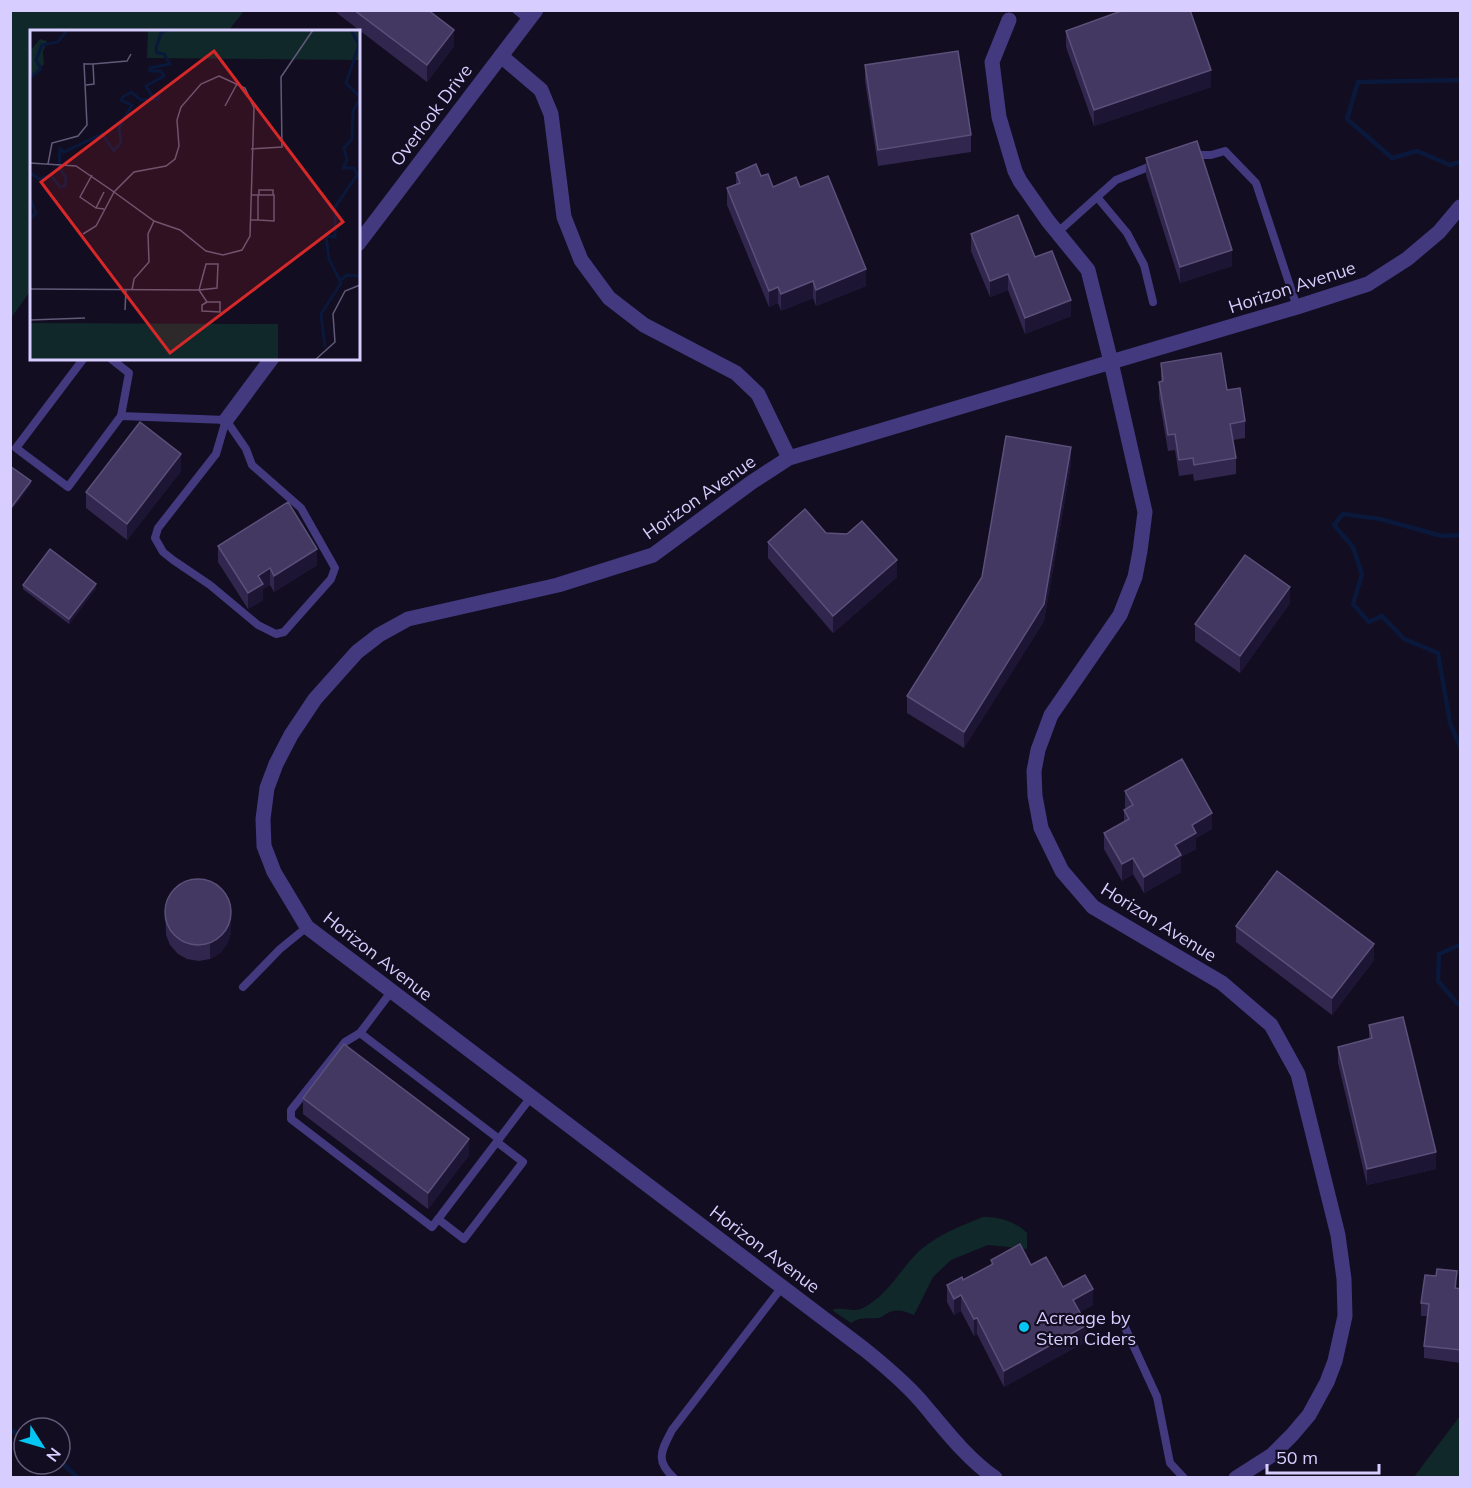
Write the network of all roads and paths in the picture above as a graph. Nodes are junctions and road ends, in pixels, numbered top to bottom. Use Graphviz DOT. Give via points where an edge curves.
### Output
graph roads {
  1 [pos="527,14"];
  2 [pos="1009,20"];
  3 [pos="501,56"];
  4 [pos="1185,156"];
  5 [pos="1165,162"];
  6 [pos="1097,197"];
  7 [pos="1461,207"];
  8 [pos="1058,232"];
  9 [pos="360,241"];
  10 [pos="1153,302"];
  11 [pos="1297,307"];
  12 [pos="82,360"];
  13 [pos="113,360"];
  14 [pos="271,360"];
  15 [pos="1111,362"];
  16 [pos="121,416"];
  17 [pos="226,420"];
  18 [pos="789,458"];
  19 [pos="307,927"];
  20 [pos="243,987"];
  21 [pos="391,992"];
  22 [pos="360,1033"];
  23 [pos="531,1097"];
  24 [pos="498,1141"];
  25 [pos="438,1219"];
  26 [pos="782,1287"];
  27 [pos="1123,1323"];
  28 [pos="674,1478"];
  29 [pos="995,1478"];
  30 [pos="1184,1478"];
  31 [pos="1236,1478"];
  1 -- 3 [label="street, Overlook Drive"];
  2 -- 8 [label="street" via="992,62 999,117 1020,181"];
  3 -- 9 [label="street, Overlook Drive"];
  3 -- 18 [label="street" via="541,90 551,114 564,217 581,260 609,298 644,325 736,373 758,394"];
  4 -- 11 [label="lane" via="1225,151 1256,183"];
  5 -- 6 [label="lane" via="1116,180"];
  6 -- 8 [label="lane"];
  6 -- 10 [label="lane" via="1127,233 1144,265"];
  7 -- 11 [label="street, Horizon Avenue" via="1407,259 1368,284"];
  8 -- 15 [label="street" via="1088,270"];
  11 -- 15 [label="street, Horizon Avenue"];
  12 -- 16 [label="lane" via="16,448 68,487"];
  13 -- 16 [label="lane" via="129,373"];
  14 -- 17 [label="street"];
  15 -- 18 [label="street, Horizon Avenue"];
  15 -- 31 [label="street, Horizon Avenue" via="1145,512 1140,551 1120,615 1051,715 1044,734 1034,771 1041,828 1062,871 1093,907 1222,983 1271,1024 1298,1074 1338,1235 1344,1279 1345,1316 1327,1382 1309,1414 1285,1442"];
  16 -- 17 [label="lane"];
  17 -- 17 [label="lane" via="246,448 252,465 301,508 335,568 331,579 285,632 276,634 258,625 163,552 155,538 158,528 216,454"];
  18 -- 19 [label="street, Horizon Avenue" via="652,555 558,585 408,619 357,652 315,699 291,735 267,788 264,846 274,872"];
  19 -- 20 [label="lane"];
  19 -- 21 [label="street, Horizon Avenue"];
  21 -- 22 [label="lane"];
  21 -- 23 [label="street, Horizon Avenue"];
  22 -- 24 [label="lane"];
  22 -- 25 [label="lane" via="345,1042 291,1110 291,1119 432,1227"];
  23 -- 24 [label="lane"];
  23 -- 26 [label="street, Horizon Avenue"];
  24 -- 25 [label="lane"];
  24 -- 25 [label="lane" via="523,1162 464,1239"];
  26 -- 28 [label="lane" via="672,1430 661,1461"];
  26 -- 29 [label="street, Horizon Avenue" via="888,1368 966,1454"];
  27 -- 30 [label="lane" via="1157,1397 1170,1463"];
}
